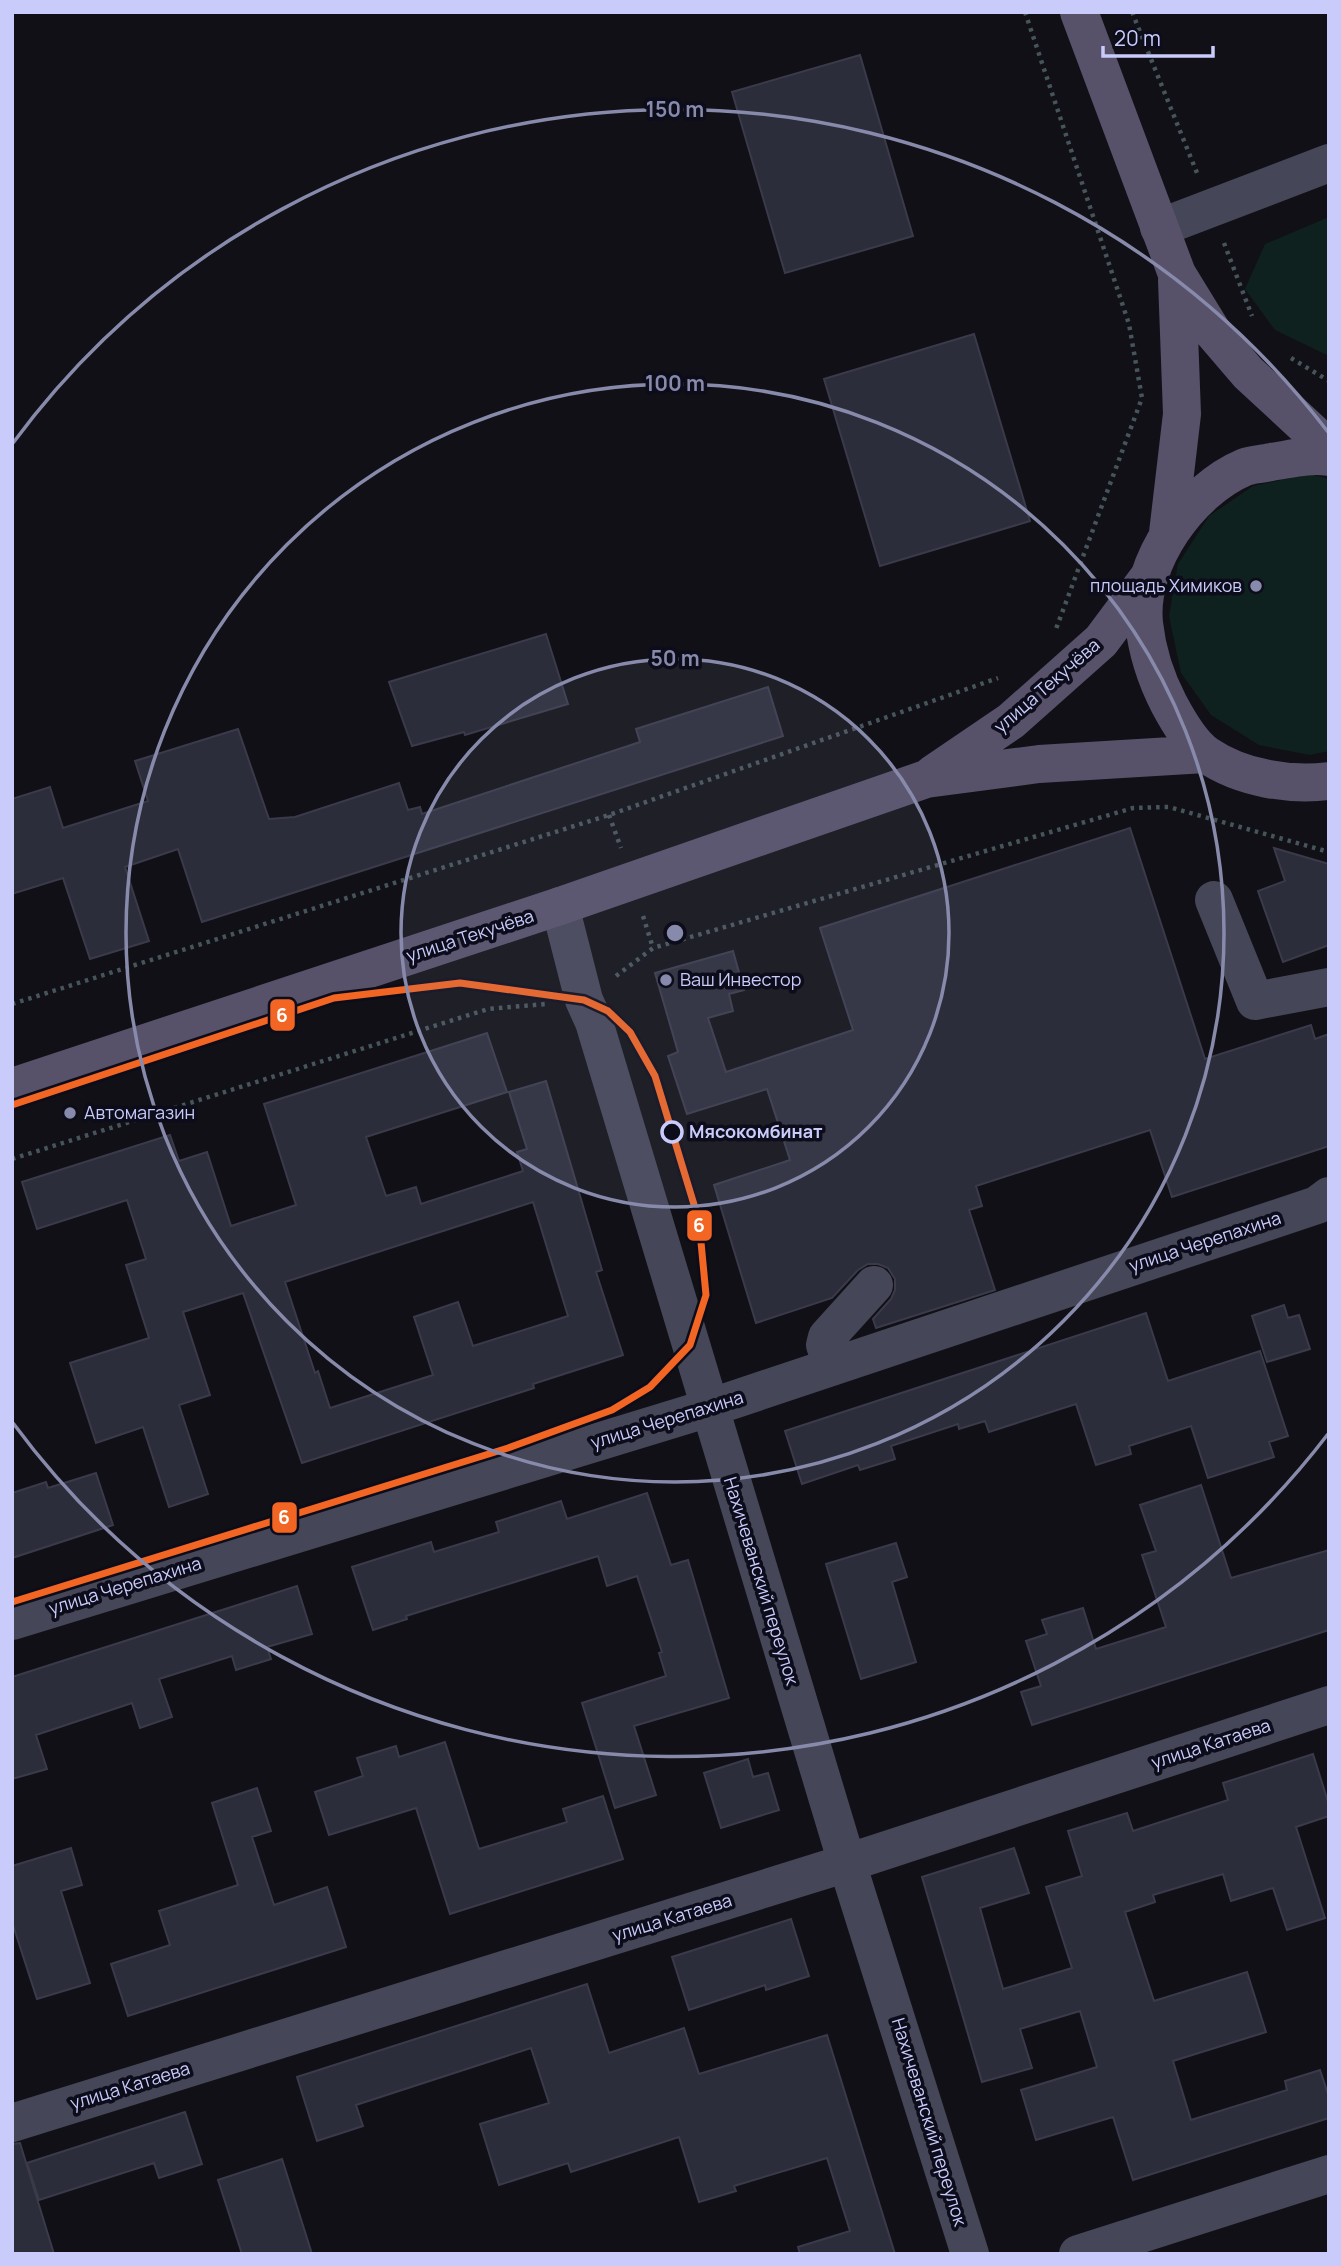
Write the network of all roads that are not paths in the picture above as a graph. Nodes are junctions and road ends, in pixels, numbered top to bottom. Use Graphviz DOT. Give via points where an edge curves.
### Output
graph roads {
  1 [pos="1079,12"];
  2 [pos="1329,163"];
  3 [pos="1159,228"];
  4 [pos="1177,274"];
  5 [pos="1329,448"];
  6 [pos="1329,457"];
  7 [pos="1168,533"];
  8 [pos="1150,575"];
  9 [pos="1205,754"];
  10 [pos="926,779"];
  11 [pos="1320,788"];
  12 [pos="1214,900"];
  13 [pos="560,906"];
  14 [pos="1329,987"];
  15 [pos="12,1087"];
  16 [pos="1323,1200"];
  17 [pos="874,1285"];
  18 [pos="832,1366"];
  19 [pos="709,1408"];
  20 [pos="12,1621"];
  21 [pos="1329,1706"];
  22 [pos="847,1863"];
  23 [pos="12,2123"];
  24 [pos="1329,2174"];
  25 [pos="970,2254"];
  26 [pos="1078,2254"];
  1 -- 3 [label="main road"];
  2 -- 3 [label="street"];
  3 -- 4 [label="main road"];
  4 -- 5 [label="main road" via="1212,331 1248,373"];
  4 -- 7 [label="main road" via="1182,414"];
  6 -- 7 [label="main road" via="1315,455 1246,467 1205,491"];
  7 -- 8 [label="main road"];
  8 -- 9 [label="main road" via="1144,621 1157,680 1175,715"];
  8 -- 10 [label="main road, улица Текучёва" via="1101,642 1011,721"];
  9 -- 10 [label="main road, улица Текучёва" via="1039,764"];
  9 -- 11 [label="main road" via="1260,777"];
  10 -- 13 [label="main road, улица Текучёва"];
  12 -- 14 [label="street" via="1255,1001"];
  13 -- 15 [label="main road, улица Текучёва"];
  13 -- 19 [label="street, Нахичеванский переулок" via="584,1000"];
  16 -- 18 [label="street, улица Черепахина"];
  17 -- 18 [label="street" via="827,1337"];
  18 -- 19 [label="street, улица Черепахина"];
  19 -- 20 [label="street, улица Черепахина"];
  19 -- 22 [label="street, Нахичеванский переулок"];
  21 -- 22 [label="street, улица Катаева"];
  22 -- 23 [label="street, улица Катаева"];
  22 -- 25 [label="street, Нахичеванский переулок"];
  24 -- 26 [label="street"];
}
